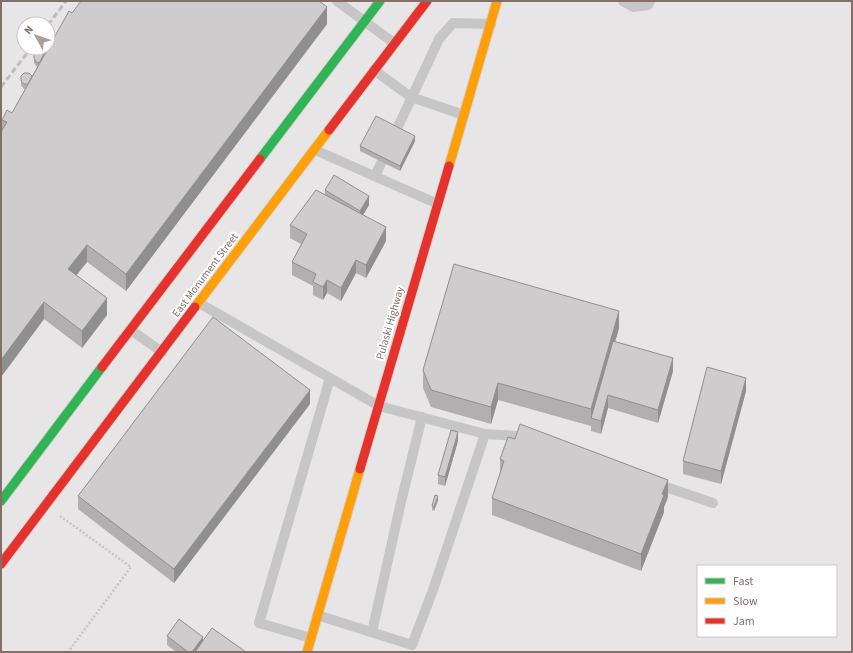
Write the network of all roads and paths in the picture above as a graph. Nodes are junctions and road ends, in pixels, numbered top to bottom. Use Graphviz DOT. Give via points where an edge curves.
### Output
graph roads {
  1 [pos="337,1"];
  2 [pos="380,1"];
  3 [pos="426,1"];
  4 [pos="498,1"];
  5 [pos="623,1"];
  6 [pos="650,1"];
  7 [pos="364,22"];
  8 [pos="491,24"];
  9 [pos="394,44"];
  10 [pos="374,70"];
  11 [pos="411,98"];
  12 [pos="464,115"];
  13 [pos="315,150"];
  14 [pos="375,176"];
  15 [pos="438,204"];
  16 [pos="198,303"];
  17 [pos="131,330"];
  18 [pos="162,352"];
  19 [pos="330,378"];
  20 [pos="379,406"];
  21 [pos="422,417"];
  22 [pos="485,434"];
  23 [pos="540,444"];
  24 [pos="645,480"];
  25 [pos="1,501"];
  26 [pos="713,503"];
  27 [pos="46,505"];
  28 [pos="1,564"];
  29 [pos="317,616"];
  30 [pos="372,632"];
  31 [pos="311,638"];
  32 [pos="68,652"];
  33 [pos="307,652"];
  1 -- 7 [label="lane"];
  2 -- 7 [label="main road"];
  3 -- 9 [label="main road, East Monument Street"];
  4 -- 8 [label="main road, Pulaski Highway"];
  5 -- 6 [label="lane" via="634,7 648,5"];
  7 -- 9 [label="lane"];
  7 -- 17 [label="main road"];
  8 -- 11 [label="lane" via="453,23 439,39"];
  8 -- 12 [label="main road, Pulaski Highway"];
  9 -- 10 [label="main road, East Monument Street"];
  10 -- 11 [label="lane"];
  10 -- 13 [label="main road, East Monument Street"];
  11 -- 12 [label="lane"];
  11 -- 14 [label="lane"];
  12 -- 15 [label="main road, Pulaski Highway"];
  13 -- 14 [label="lane"];
  13 -- 16 [label="main road, East Monument Street"];
  14 -- 15 [label="lane"];
  15 -- 20 [label="main road, Pulaski Highway"];
  16 -- 18 [label="main road, East Monument Street"];
  16 -- 19 [label="lane"];
  17 -- 18 [label="lane"];
  17 -- 25 [label="main road"];
  18 -- 27 [label="main road, East Monument Street"];
  19 -- 20 [label="lane"];
  19 -- 31 [label="lane" via="259,623"];
  20 -- 21 [label="lane"];
  20 -- 29 [label="main road, Pulaski Highway"];
  21 -- 22 [label="lane"];
  21 -- 30 [label="lane"];
  22 -- 23 [label="lane" via="518,436"];
  22 -- 30 [label="lane" via="412,645"];
  24 -- 26 [label="lane"];
  27 -- 28 [label="main road, East Monument Street"];
  27 -- 32 [label="path" via="131,567"];
  29 -- 30 [label="lane"];
  29 -- 31 [label="main road, Pulaski Highway"];
  31 -- 33 [label="main road, Pulaski Highway"];
}
